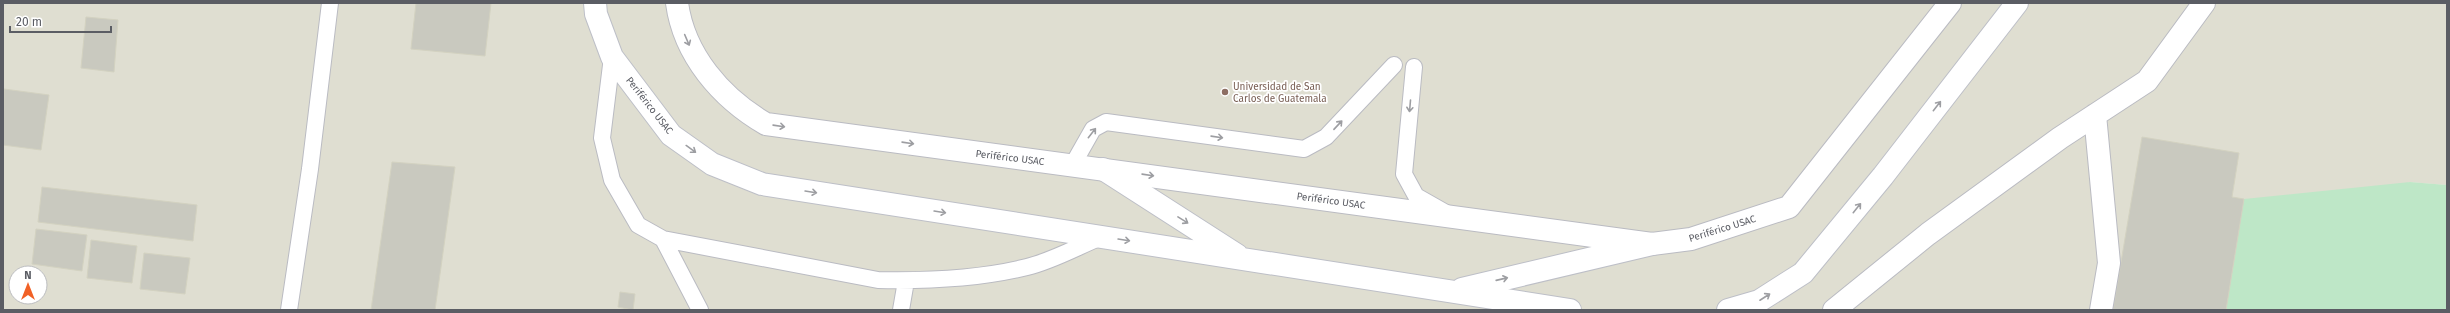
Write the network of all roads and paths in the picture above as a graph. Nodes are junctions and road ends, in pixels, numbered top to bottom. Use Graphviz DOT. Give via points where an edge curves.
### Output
graph roads {
  1 [pos="330,3"];
  2 [pos="594,3"];
  3 [pos="677,3"];
  4 [pos="1950,3"];
  5 [pos="2017,3"];
  6 [pos="2204,3"];
  7 [pos="612,57"];
  8 [pos="1394,65"];
  9 [pos="1414,67"];
  10 [pos="2095,115"];
  11 [pos="1072,166"];
  12 [pos="1103,169"];
  13 [pos="1451,216"];
  14 [pos="1101,237"];
  15 [pos="663,239"];
  16 [pos="1652,244"];
  17 [pos="1244,259"];
  18 [pos="906,281"];
  19 [pos="1451,292"];
  20 [pos="289,310"];
  21 [pos="700,310"];
  22 [pos="901,310"];
  23 [pos="1570,310"];
  24 [pos="1728,310"];
  25 [pos="1834,310"];
  26 [pos="2101,310"];
  1 -- 20 [label="lane" via="310,169"];
  2 -- 7 [label="street, Periférico USAC"];
  3 -- 11 [label="street, Periférico USAC, one-way" via="680,22 690,47 706,72 744,110 766,124"];
  4 -- 16 [label="street, Periférico USAC" via="1789,207 1691,239"];
  24 -- 5 [label="street, one-way" via="1759,301 1803,273 1883,176"];
  6 -- 10 [label="street" via="2147,81"];
  7 -- 14 [label="street, Periférico USAC, one-way" via="671,135 712,164 762,184"];
  7 -- 15 [label="lane" via="602,138 612,180 638,225"];
  11 -- 8 [label="lane, one-way" via="1093,129 1106,122 1304,149 1326,137"];
  9 -- 13 [label="lane, one-way" via="1404,174 1416,196"];
  10 -- 25 [label="street" via="1928,234"];
  10 -- 26 [label="street" via="2109,263"];
  11 -- 12 [label="street, Periférico USAC"];
  12 -- 13 [label="street, Periférico USAC, one-way"];
  12 -- 17 [label="street, one-way"];
  13 -- 16 [label="street, Periférico USAC"];
  14 -- 17 [label="street, Periférico USAC, one-way"];
  14 -- 18 [label="lane" via="1028,267 956,278"];
  15 -- 18 [label="lane" via="878,280"];
  15 -- 21 [label="lane"];
  19 -- 16 [label="street, one-way"];
  17 -- 19 [label="street, Periférico USAC"];
  18 -- 22 [label="lane"];
  19 -- 23 [label="street, Periférico USAC"];
}
